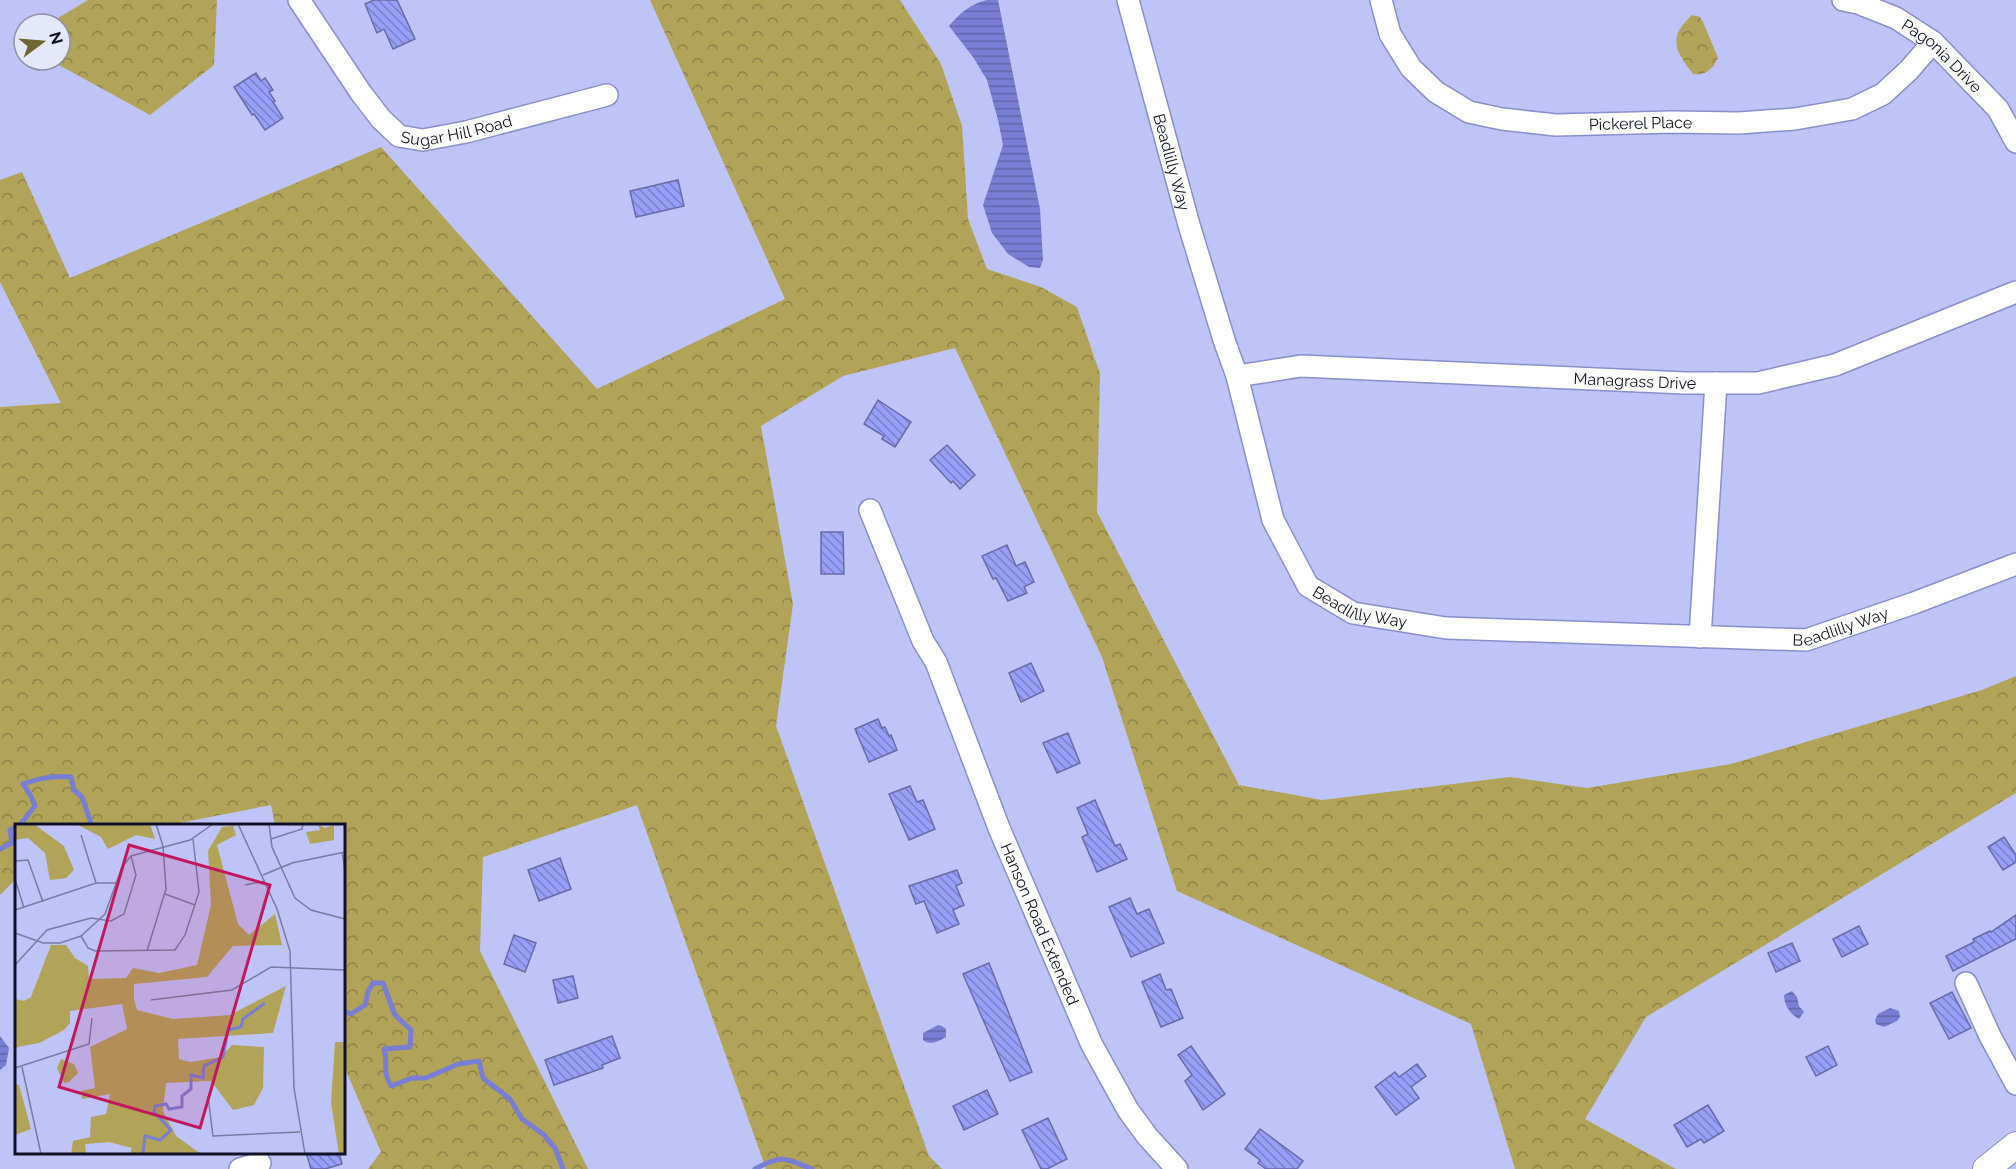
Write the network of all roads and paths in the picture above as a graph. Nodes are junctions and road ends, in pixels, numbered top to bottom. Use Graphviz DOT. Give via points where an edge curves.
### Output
graph roads {
  1 [pos="299,0"];
  2 [pos="1128,0"];
  3 [pos="1381,0"];
  4 [pos="1843,0"];
  5 [pos="1933,42"];
  6 [pos="607,95"];
  7 [pos="2016,142"];
  8 [pos="2016,292"];
  9 [pos="1237,376"];
  10 [pos="1716,383"];
  11 [pos="870,510"];
  12 [pos="2016,564"];
  13 [pos="1700,637"];
  14 [pos="1966,983"];
  15 [pos="2016,1084"];
  16 [pos="2016,1145"];
  17 [pos="1177,1169"];
  18 [pos="1986,1169"];
  1 -- 6 [label="street, Sugar Hill Road" via="361,93 399,136 423,140 466,132"];
  2 -- 9 [label="street, Beadlilly Way" via="1192,235"];
  3 -- 5 [label="street, Pickerel Place" via="1390,34 1411,68 1436,92 1469,112 1556,125 1739,123 1852,109 1883,94"];
  4 -- 5 [label="street, Pagonia Drive" via="1896,18"];
  5 -- 7 [label="street, Pagonia Drive" via="1998,109"];
  8 -- 10 [label="street, Managrass Drive" via="1835,365 1758,383"];
  9 -- 10 [label="street, Managrass Drive" via="1301,366"];
  9 -- 13 [label="street, Beadlilly Way" via="1273,520 1308,586 1353,613 1446,628"];
  10 -- 13 [label="street"];
  11 -- 17 [label="street, Hanson Road Extended" via="1092,1045 1128,1110"];
  12 -- 13 [label="street, Beadlilly Way" via="1806,640"];
  14 -- 15 [label="street"];
  16 -- 18 [label="main road"];
}
